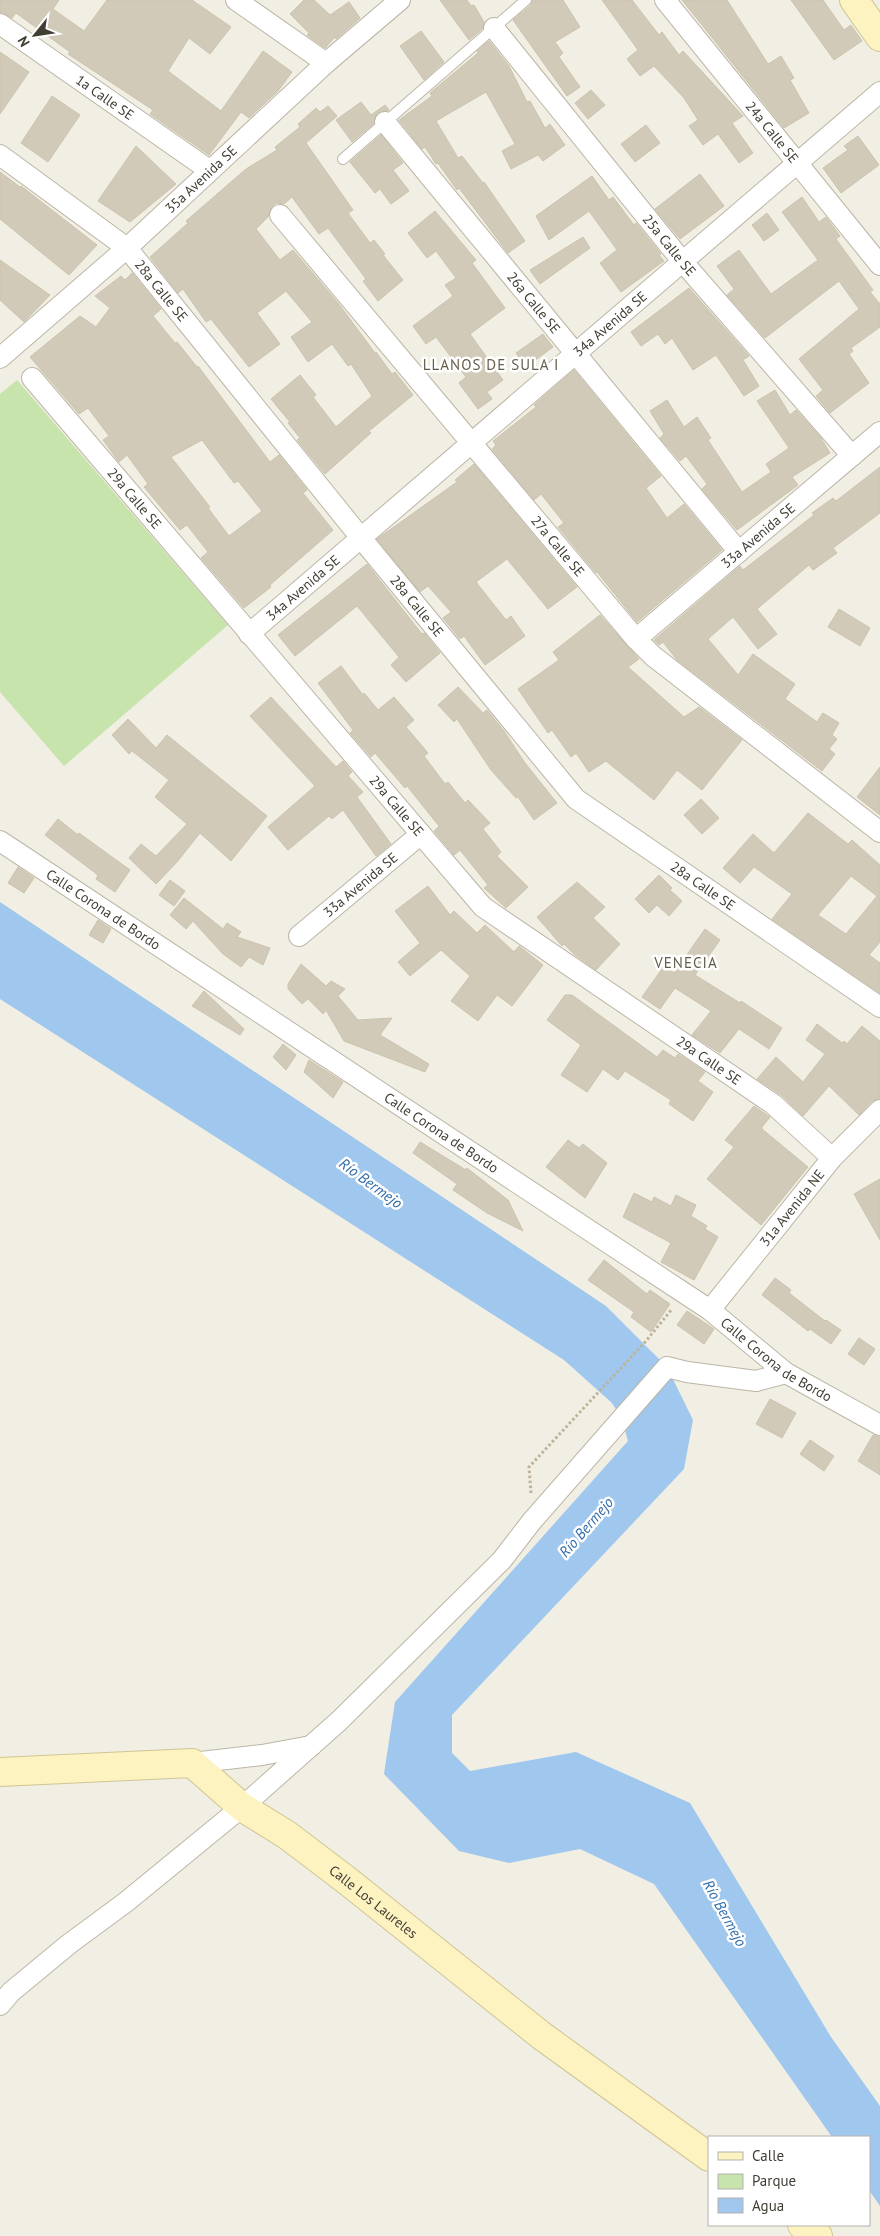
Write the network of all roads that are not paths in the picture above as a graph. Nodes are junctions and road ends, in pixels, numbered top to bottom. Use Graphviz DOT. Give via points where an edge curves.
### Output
graph roads {
  1 [pos="236,0"];
  2 [pos="400,0"];
  3 [pos="526,0"];
  4 [pos="665,0"];
  5 [pos="861,3"];
  6 [pos="0,24"];
  7 [pos="494,28"];
  8 [pos="880,37"];
  9 [pos="326,63"];
  10 [pos="880,92"];
  11 [pos="385,122"];
  12 [pos="0,155"];
  13 [pos="343,159"];
  14 [pos="798,162"];
  15 [pos="209,170"];
  16 [pos="280,215"];
  17 [pos="127,248"];
  18 [pos="682,261"];
  19 [pos="880,264"];
  20 [pos="4,348"];
  21 [pos="575,354"];
  22 [pos="32,378"];
  23 [pos="880,432"];
  24 [pos="471,443"];
  25 [pos="852,456"];
  26 [pos="361,538"];
  27 [pos="739,552"];
  28 [pos="249,634"];
  29 [pos="636,639"];
  30 [pos="880,832"];
  31 [pos="420,834"];
  32 [pos="0,841"];
  33 [pos="299,936"];
  34 [pos="880,1007"];
  35 [pos="880,1110"];
  36 [pos="832,1158"];
  37 [pos="710,1310"];
  38 [pos="786,1373"];
  39 [pos="880,1425"];
  40 [pos="311,1746"];
  41 [pos="192,1763"];
  42 [pos="0,1772"];
  43 [pos="242,1807"];
  44 [pos="0,2005"];
  45 [pos="708,2156"];
  46 [pos="803,2226"];
  47 [pos="818,2236"];
  1 -- 9 [label="street"];
  2 -- 9 [label="street, 35a Avenida SE"];
  3 -- 7 [label="lane"];
  4 -- 14 [label="street, 24a Calle SE"];
  5 -- 8 [label="street"];
  6 -- 15 [label="street, 1a Calle SE"];
  7 -- 11 [label="lane"];
  7 -- 18 [label="street, 25a Calle SE"];
  9 -- 15 [label="street, 35a Avenida SE"];
  10 -- 14 [label="street, 34a Avenida SE"];
  11 -- 13 [label="lane"];
  11 -- 21 [label="street, 26a Calle SE"];
  12 -- 17 [label="street, 28a Calle SE"];
  14 -- 18 [label="street, 34a Avenida SE"];
  14 -- 19 [label="street, 24a Calle SE"];
  15 -- 17 [label="street, 35a Avenida SE"];
  16 -- 24 [label="street, 27a Calle SE"];
  17 -- 20 [label="street, 35a Avenida SE"];
  17 -- 26 [label="street, 28a Calle SE"];
  18 -- 21 [label="street, 34a Avenida SE"];
  18 -- 25 [label="street, 25a Calle SE"];
  21 -- 24 [label="street, 34a Avenida SE"];
  21 -- 27 [label="street, 26a Calle SE"];
  22 -- 28 [label="street, 29a Calle SE"];
  23 -- 25 [label="street, 33a Avenida SE"];
  24 -- 26 [label="street, 34a Avenida SE"];
  24 -- 29 [label="street, 27a Calle SE"];
  25 -- 27 [label="street, 33a Avenida SE"];
  26 -- 28 [label="street, 34a Avenida SE"];
  26 -- 34 [label="street, 28a Calle SE" via="576,799"];
  27 -- 29 [label="street, 33a Avenida SE"];
  28 -- 31 [label="street, 29a Calle SE"];
  29 -- 30 [label="street, 27a Calle SE" via="653,656"];
  31 -- 33 [label="street, 33a Avenida SE"];
  31 -- 36 [label="street, 29a Calle SE" via="483,907 773,1104"];
  32 -- 37 [label="street, Calle Corona de Bordo"];
  35 -- 36 [label="street, 31a Avenida NE"];
  36 -- 37 [label="street, 31a Avenida NE"];
  37 -- 38 [label="street, Calle Corona de Bordo"];
  38 -- 39 [label="street, Calle Corona de Bordo"];
  38 -- 40 [label="street" via="756,1381 667,1367 532,1521 502,1560"];
  40 -- 41 [label="street"];
  40 -- 43 [label="street"];
  41 -- 42 [label="street"];
  41 -- 43 [label="street, Calle Los Laureles"];
  43 -- 44 [label="street" via="69,1944"];
  43 -- 45 [label="street, Calle Los Laureles" via="345,1879 542,2036"];
  46 -- 47 [label="street"];
}
